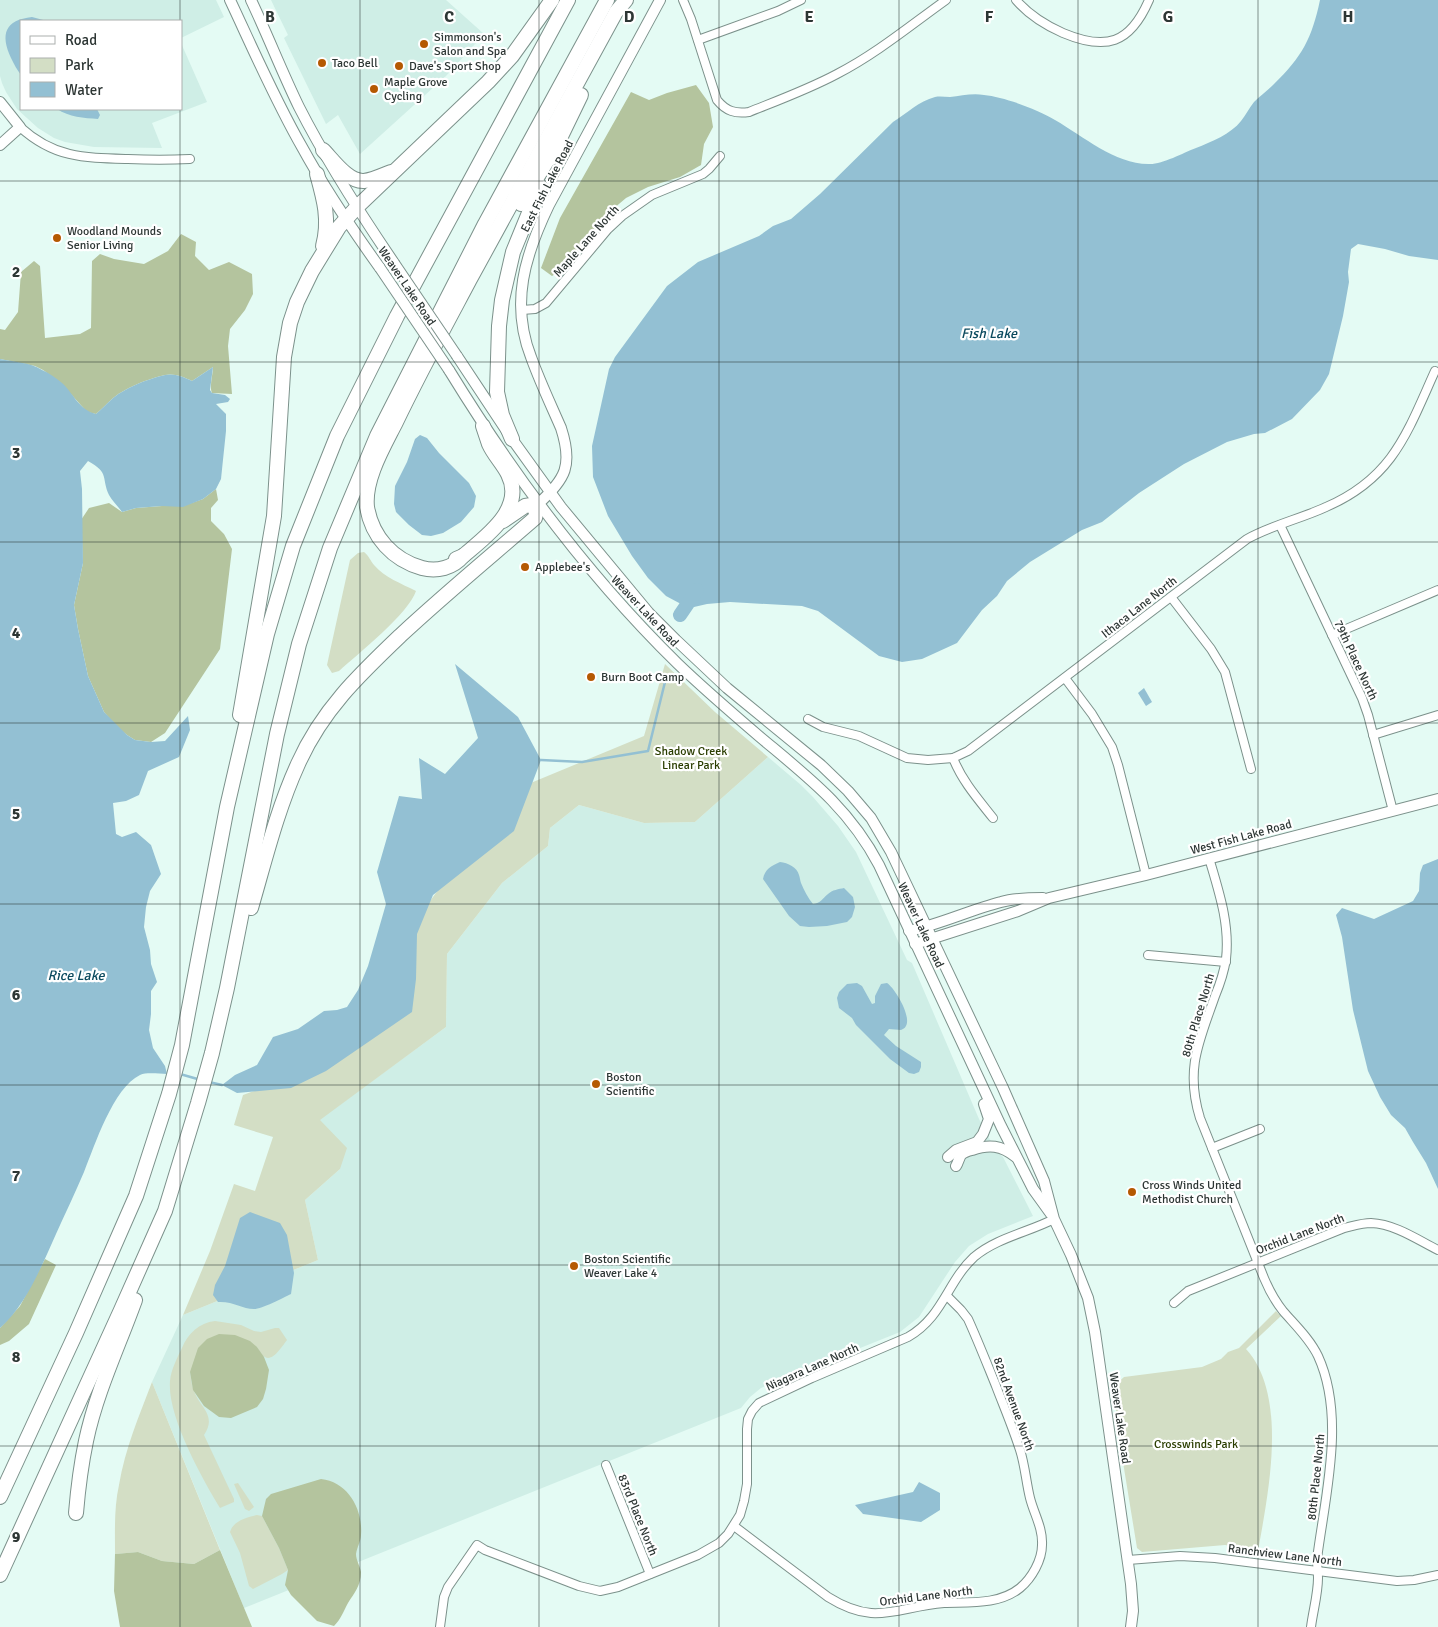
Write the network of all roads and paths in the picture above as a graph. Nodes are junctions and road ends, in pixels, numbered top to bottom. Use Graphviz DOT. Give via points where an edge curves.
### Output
graph roads {
  1 [pos="230,0"];
  2 [pos="251,0"];
  3 [pos="552,0"];
  4 [pos="568,0"];
  5 [pos="608,0"];
  6 [pos="627,0"];
  7 [pos="660,0"];
  8 [pos="682,0"];
  9 [pos="802,0"];
  10 [pos="946,0"];
  11 [pos="1016,0"];
  12 [pos="1149,0"];
  13 [pos="698,40"];
  14 [pos="0,102"];
  15 [pos="20,127"];
  16 [pos="0,145"];
  17 [pos="323,150"];
  18 [pos="553,151"];
  19 [pos="720,156"];
  20 [pos="190,160"];
  21 [pos="396,170"];
  22 [pos="317,174"];
  23 [pos="356,207"];
  24 [pos="346,219"];
  25 [pos="321,255"];
  26 [pos="522,310"];
  27 [pos="1435,371"];
  28 [pos="483,426"];
  29 [pos="512,438"];
  30 [pos="551,492"];
  31 [pos="538,504"];
  32 [pos="498,525"];
  33 [pos="1280,525"];
  34 [pos="463,556"];
  35 [pos="1438,590"];
  36 [pos="1171,597"];
  37 [pos="1332,635"];
  38 [pos="1065,678"];
  39 [pos="1438,716"];
  40 [pos="808,719"];
  41 [pos="1373,735"];
  42 [pos="953,758"];
  43 [pos="1251,769"];
  44 [pos="1438,800"];
  45 [pos="227,807"];
  46 [pos="1393,811"];
  47 [pos="993,818"];
  48 [pos="1209,858"];
  49 [pos="1146,875"];
  50 [pos="1049,898"];
  51 [pos="927,927"];
  52 [pos="909,931"];
  53 [pos="932,939"];
  54 [pos="915,944"];
  55 [pos="1148,955"];
  56 [pos="1226,962"];
  57 [pos="227,988"];
  58 [pos="975,1070"];
  59 [pos="1260,1128"];
  60 [pos="1212,1148"];
  61 [pos="948,1157"];
  62 [pos="1017,1158"];
  63 [pos="956,1166"];
  64 [pos="165,1211"];
  65 [pos="1054,1219"];
  66 [pos="1438,1250"];
  67 [pos="1258,1263"];
  68 [pos="947,1296"];
  69 [pos="1174,1303"];
  70 [pos="606,1465"];
  71 [pos="0,1498"];
  72 [pos="76,1513"];
  73 [pos="734,1526"];
  74 [pos="1128,1560"];
  75 [pos="1318,1570"];
  76 [pos="650,1574"];
  77 [pos="0,1575"];
  78 [pos="1438,1575"];
  79 [pos="1024,1584"];
  80 [pos="440,1627"];
  81 [pos="1131,1627"];
  82 [pos="1311,1627"];
  1 -- 22 [label="main road, Weaver Lake Road" via="291,128"];
  2 -- 17 [label="main road, Weaver Lake Road" via="300,108"];
  3 -- 21 [label="highway" via="508,60"];
  4 -- 45 [label="highway" via="397,316 337,436 293,546 268,634"];
  5 -- 57 [label="highway" via="376,436 330,548 299,644 277,734"];
  6 -- 18 [label="highway"];
  6 -- 34 [label="highway" via="616,12 415,381 369,484 367,506 374,528 392,553 409,564 426,569 444,569 456,564"];
  7 -- 26 [label="main road, East Fish Lake Road" via="540,223 524,271"];
  8 -- 13 [label="street"];
  9 -- 13 [label="street"];
  10 -- 13 [label="street" via="838,74 749,112 727,110 718,100"];
  11 -- 12 [label="street" via="1038,20 1054,29 1090,43 1103,43 1120,38 1131,30"];
  14 -- 15 [label="main road"];
  15 -- 16 [label="main road"];
  15 -- 20 [label="street" via="45,145 74,156"];
  17 -- 21 [label="highway" via="348,175 359,180"];
  17 -- 23 [label="main road, Weaver Lake Road"];
  18 -- 29 [label="highway" via="513,252 502,300 497,392"];
  18 -- 34 [label="highway" via="512,219 403,424 374,497 375,513 381,528 399,550 412,558 438,563"];
  19 -- 26 [label="street, Maple Lane North" via="703,174 636,204 608,229 546,303 535,309"];
  21 -- 23 [label="highway"];
  22 -- 24 [label="main road, Weaver Lake Road"];
  22 -- 25 [label="highway" via="327,220"];
  23 -- 24 [label="highway"];
  23 -- 29 [label="main road, Weaver Lake Road, bridge"];
  24 -- 25 [label="highway"];
  24 -- 28 [label="main road, Weaver Lake Road, bridge" via="449,370"];
  25 -- 45 [label="highway" via="296,302 286,340 274,516"];
  26 -- 30 [label="main road, East Fish Lake Road" via="528,348 566,448 563,476"];
  27 -- 33 [label="street, Ithaca Lane North" via="1401,445 1375,476 1345,498"];
  28 -- 31 [label="main road, Weaver Lake Road"];
  28 -- 32 [label="highway" via="512,486 512,498"];
  29 -- 30 [label="main road, Weaver Lake Road"];
  30 -- 31 [label="main road, East Fish Lake Road"];
  30 -- 51 [label="main road, Weaver Lake Road" via="649,613 727,688 821,765 859,803 891,852"];
  31 -- 32 [label="highway" via="525,506"];
  31 -- 52 [label="main road, Weaver Lake Road" via="590,569 678,664 845,813 873,853"];
  31 -- 57 [label="highway" via="535,518 421,617 356,678 329,710 305,751 274,830"];
  32 -- 34 [label="highway"];
  33 -- 36 [label="street, Ithaca Lane North" via="1247,539"];
  33 -- 37 [label="street, 79th Place North"];
  35 -- 37 [label="street"];
  36 -- 38 [label="street, Ithaca Lane North"];
  36 -- 43 [label="street" via="1225,672"];
  37 -- 41 [label="street, 79th Place North" via="1362,698"];
  38 -- 42 [label="street, Ithaca Lane North" via="980,743"];
  38 -- 49 [label="street" via="1112,748"];
  39 -- 41 [label="street"];
  40 -- 42 [label="street, Ithaca Lane North" via="823,727 859,736 907,758"];
  41 -- 46 [label="street, 79th Place North"];
  42 -- 47 [label="street" via="961,776"];
  44 -- 46 [label="main road, West Fish Lake Road"];
  45 -- 71 [label="highway" via="182,1046 136,1196"];
  46 -- 48 [label="main road, West Fish Lake Road"];
  48 -- 49 [label="main road, West Fish Lake Road"];
  48 -- 56 [label="street, 80th Place North" via="1226,922"];
  49 -- 50 [label="main road, West Fish Lake Road"];
  50 -- 51 [label="main road, West Fish Lake Road" via="1002,902"];
  50 -- 53 [label="main road, West Fish Lake Road"];
  51 -- 52 [label="main road, West Fish Lake Road"];
  51 -- 53 [label="main road, Weaver Lake Road"];
  52 -- 54 [label="main road, Weaver Lake Road"];
  53 -- 54 [label="main road, West Fish Lake Road"];
  53 -- 65 [label="main road, Weaver Lake Road" via="1044,1181"];
  54 -- 58 [label="main road, Weaver Lake Road"];
  55 -- 56 [label="street"];
  56 -- 60 [label="street, 80th Place North" via="1194,1061 1195,1102"];
  57 -- 64 [label="highway" via="212,1053"];
  58 -- 61 [label="main road" via="988,1114 987,1126 977,1142 956,1150"];
  58 -- 62 [label="main road, Weaver Lake Road"];
  59 -- 60 [label="street"];
  60 -- 67 [label="street, 80th Place North"];
  62 -- 63 [label="main road" via="1000,1147 985,1145 961,1155"];
  62 -- 65 [label="main road, Weaver Lake Road"];
  64 -- 72 [label="highway" via="94,1411 79,1476"];
  64 -- 77 [label="highway"];
  65 -- 68 [label="street, Niagara Lane North" via="984,1249 962,1272"];
  65 -- 74 [label="main road, Weaver Lake Road" via="1081,1279 1094,1322"];
  66 -- 67 [label="street, Orchid Lane North" via="1396,1229 1371,1223 1344,1228"];
  67 -- 69 [label="street, Orchid Lane North" via="1188,1291"];
  67 -- 75 [label="street, 80th Place North" via="1273,1297 1318,1356 1329,1395 1332,1421 1330,1467"];
  68 -- 73 [label="street, Niagara Lane North" via="926,1324 908,1338 812,1378 756,1407 746,1429 747,1484"];
  68 -- 79 [label="street, 82nd Avenue North" via="968,1319 1021,1451 1030,1499 1040,1525 1042,1547 1033,1573"];
  70 -- 76 [label="street, 83rd Place North"];
  73 -- 76 [label="street, Niagara Lane North" via="710,1549"];
  73 -- 79 [label="street, Orchid Lane North" via="840,1605 863,1612 885,1614 936,1604 984,1601 1008,1596"];
  74 -- 75 [label="street, Ranchview Lane North" via="1180,1556"];
  74 -- 81 [label="main road, Weaver Lake Road"];
  75 -- 78 [label="street, Ranchview Lane North" via="1397,1581"];
  75 -- 82 [label="street, 80th Place North"];
  76 -- 80 [label="street, Niagara Lane North" via="609,1590 589,1589 477,1545 448,1587"];
}
